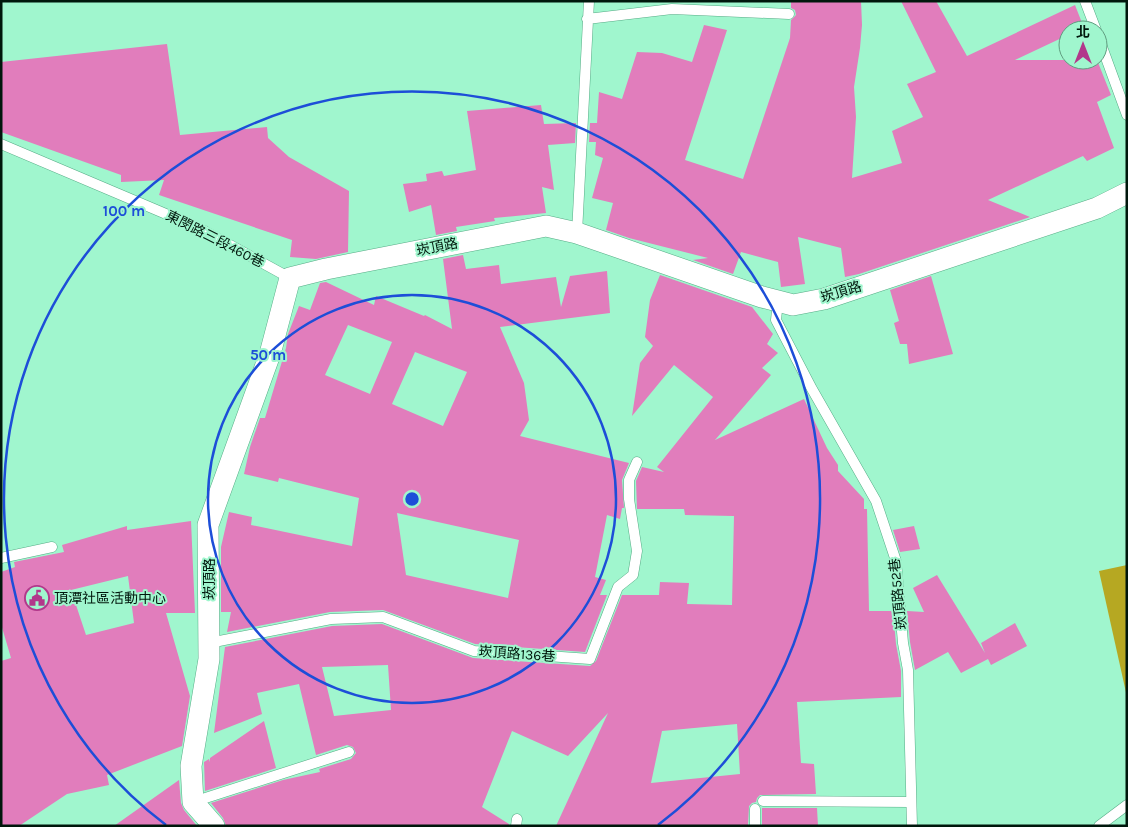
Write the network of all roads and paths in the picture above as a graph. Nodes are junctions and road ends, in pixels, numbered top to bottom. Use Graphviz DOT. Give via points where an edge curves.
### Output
graph roads {
  1 [pos="588,1"];
  2 [pos="1085,1"];
  3 [pos="789,14"];
  4 [pos="587,19"];
  5 [pos="1092,20"];
  6 [pos="1108,63"];
  7 [pos="1127,115"];
  8 [pos="1,144"];
  9 [pos="1127,193"];
  10 [pos="577,233"];
  11 [pos="290,278"];
  12 [pos="778,301"];
  13 [pos="637,462"];
  14 [pos="52,548"];
  15 [pos="1,558"];
  16 [pos="209,643"];
  17 [pos="349,752"];
  18 [pos="763,801"];
  19 [pos="193,802"];
  20 [pos="911,802"];
  21 [pos="1127,805"];
  22 [pos="755,809"];
  23 [pos="214,826"];
  24 [pos="755,826"];
  25 [pos="912,826"];
  26 [pos="1099,826"];
  1 -- 4 [label="lane"];
  2 -- 5 [label="lane"];
  3 -- 4 [label="lane" via="672,9"];
  4 -- 10 [label="lane"];
  6 -- 7 [label="lane"];
  8 -- 11 [label="lane, 東閔路三段460巷" via="199,228"];
  9 -- 12 [label="street, 崁頂路" via="1097,208 824,299 793,305"];
  10 -- 11 [label="street, 崁頂路" via="546,226"];
  10 -- 12 [label="street, 崁頂路"];
  11 -- 16 [label="street, 崁頂路" via="270,354 208,525"];
  12 -- 20 [label="lane, 崁頂路52巷" via="776,320 876,501 896,561 908,670"];
  13 -- 16 [label="lane, 崁頂路136巷" via="629,480 637,551 633,575 618,587 590,659 474,652 383,617 332,619"];
  14 -- 15 [label="lane"];
  16 -- 19 [label="street, 崁頂路" via="191,766"];
  17 -- 19 [label="lane"];
  18 -- 20 [label="lane"];
  19 -- 23 [label="street"];
  20 -- 25 [label="lane, 崁頂路52巷"];
  21 -- 26 [label="lane"];
  22 -- 24 [label="lane"];
}
